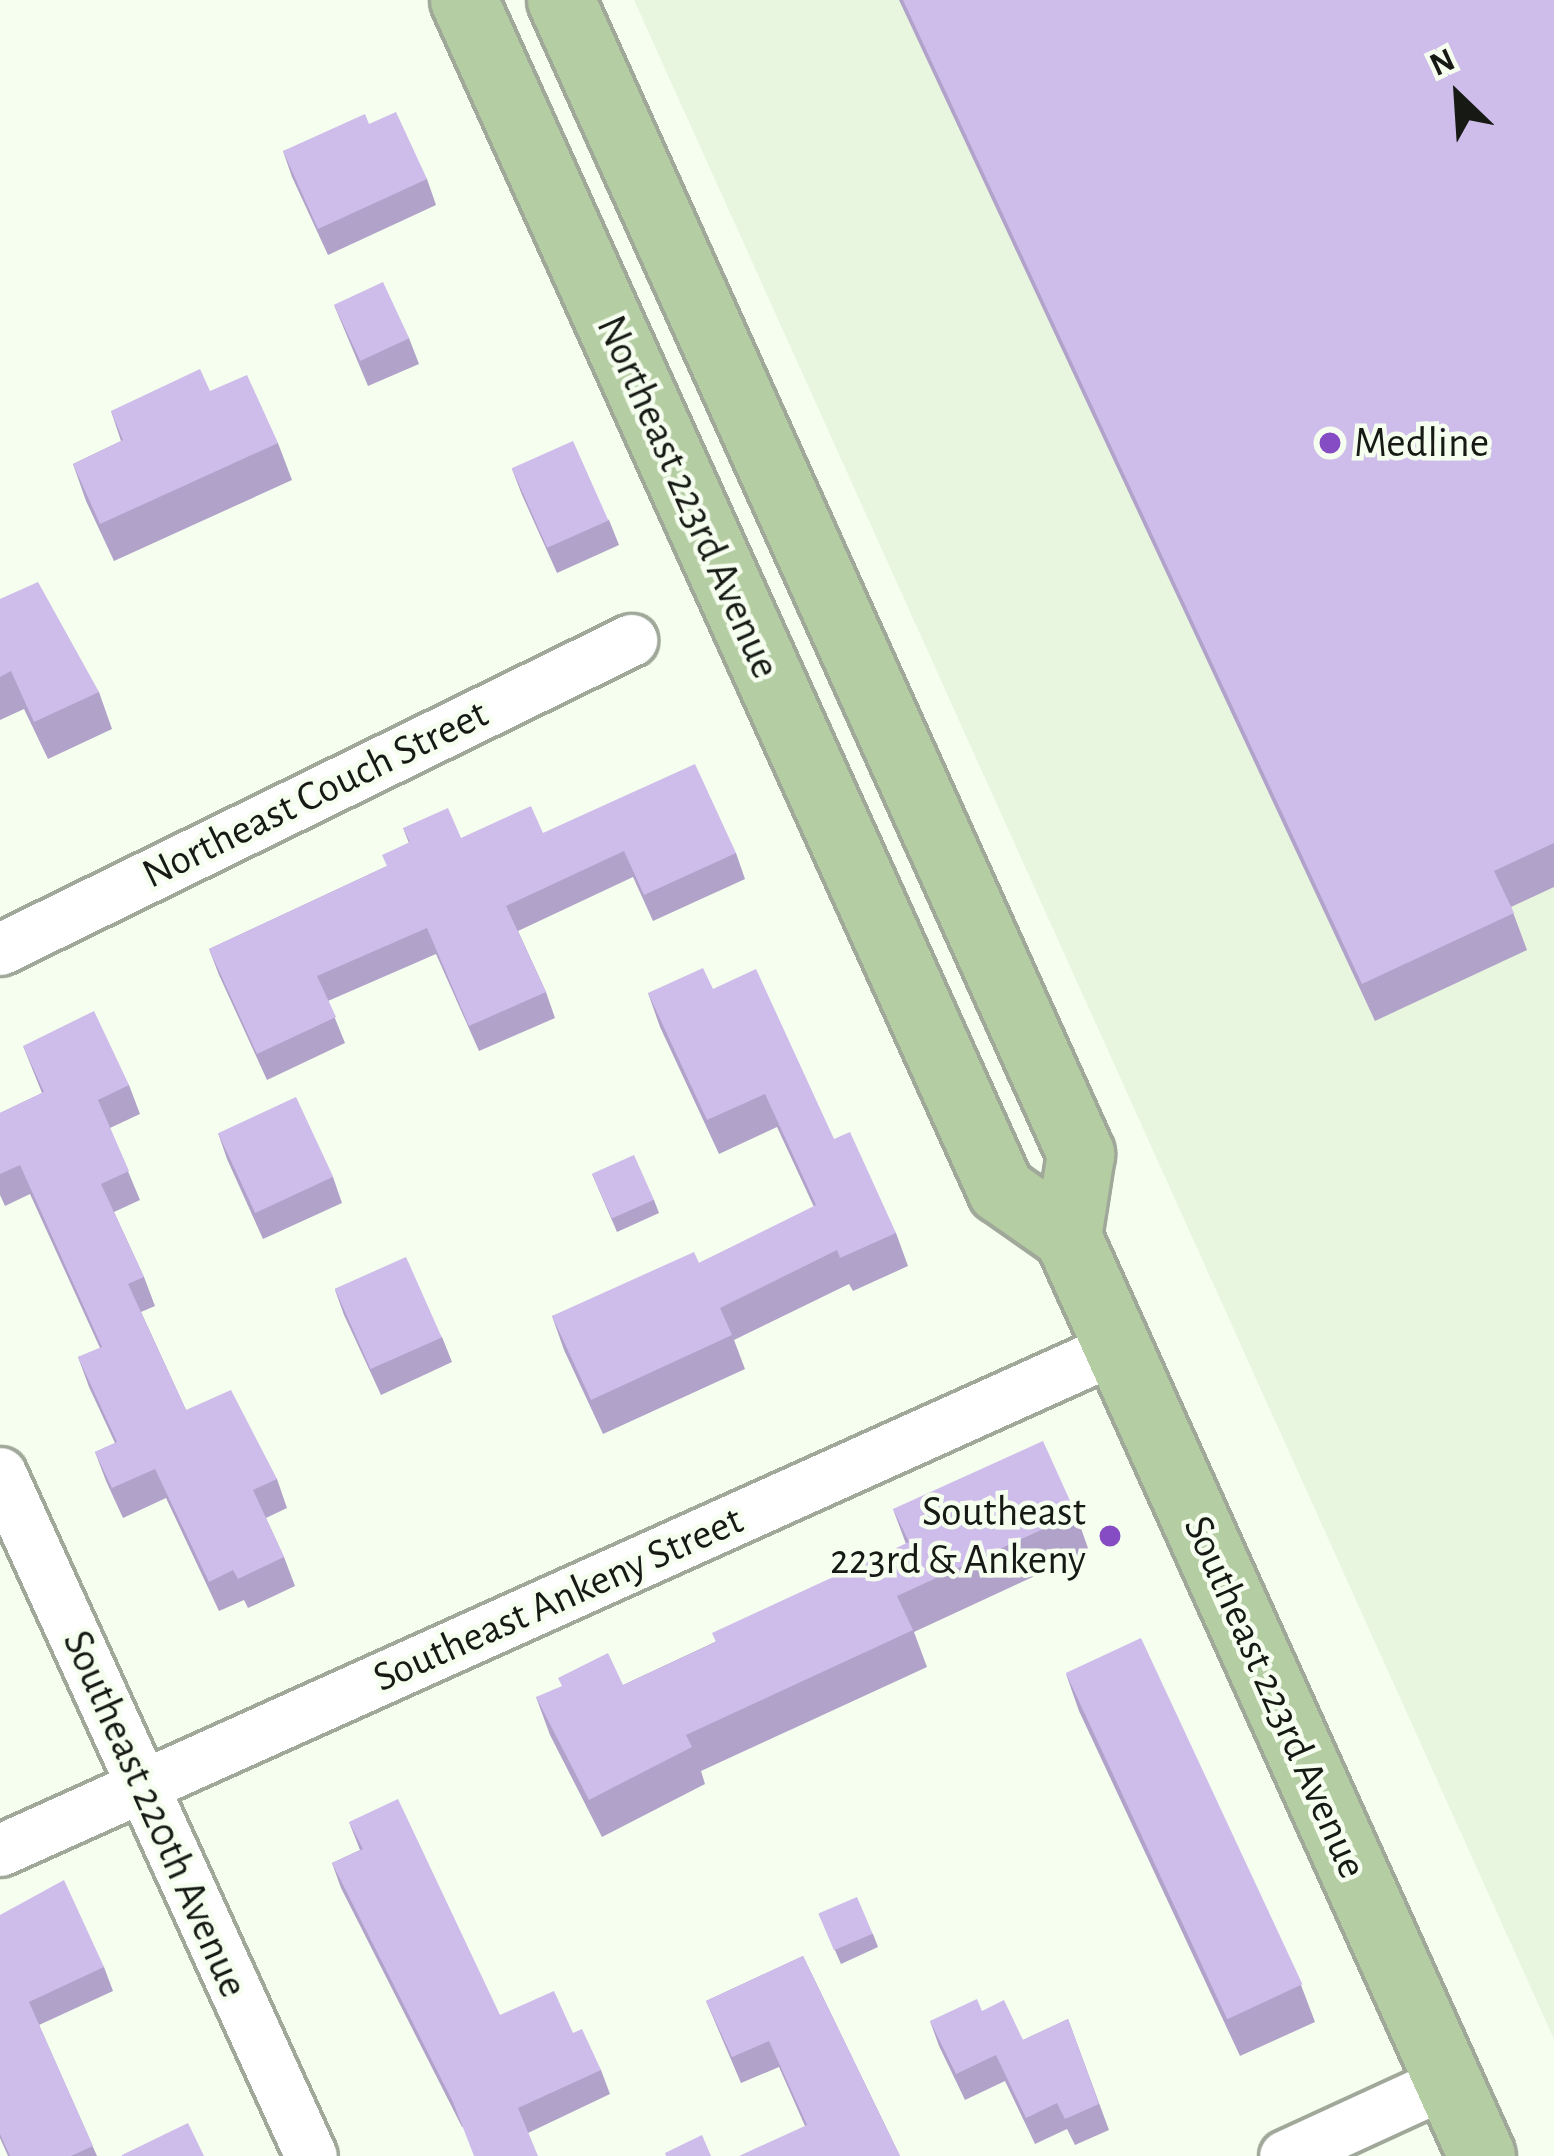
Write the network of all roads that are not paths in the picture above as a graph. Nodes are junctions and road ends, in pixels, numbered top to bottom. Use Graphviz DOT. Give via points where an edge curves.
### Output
graph roads {
  1 [pos="464,0"];
  2 [pos="561,0"];
  3 [pos="631,640"];
  4 [pos="0,949"];
  5 [pos="1068,1237"];
  6 [pos="1117,1347"];
  7 [pos="0,1473"];
  8 [pos="143,1786"];
  9 [pos="0,1850"];
  10 [pos="1448,2081"];
  11 [pos="310,2156"];
  12 [pos="1285,2156"];
  13 [pos="1482,2156"];
  1 -- 5 [label="main road, Northeast 223rd Avenue" via="1001,1190"];
  2 -- 5 [label="main road, Northeast 223rd Avenue" via="1081,1154"];
  3 -- 4 [label="street, Northeast Couch Street"];
  5 -- 6 [label="main road, Southeast 223rd Avenue"];
  6 -- 8 [label="street, Southeast Ankeny Street"];
  6 -- 10 [label="main road, Southeast 223rd Avenue"];
  7 -- 8 [label="street, Southeast 220th Avenue"];
  8 -- 9 [label="street, Southeast Ankeny Street"];
  8 -- 11 [label="street, Southeast 220th Avenue"];
  10 -- 12 [label="street"];
  10 -- 13 [label="main road, Southeast 223rd Avenue"];
}
